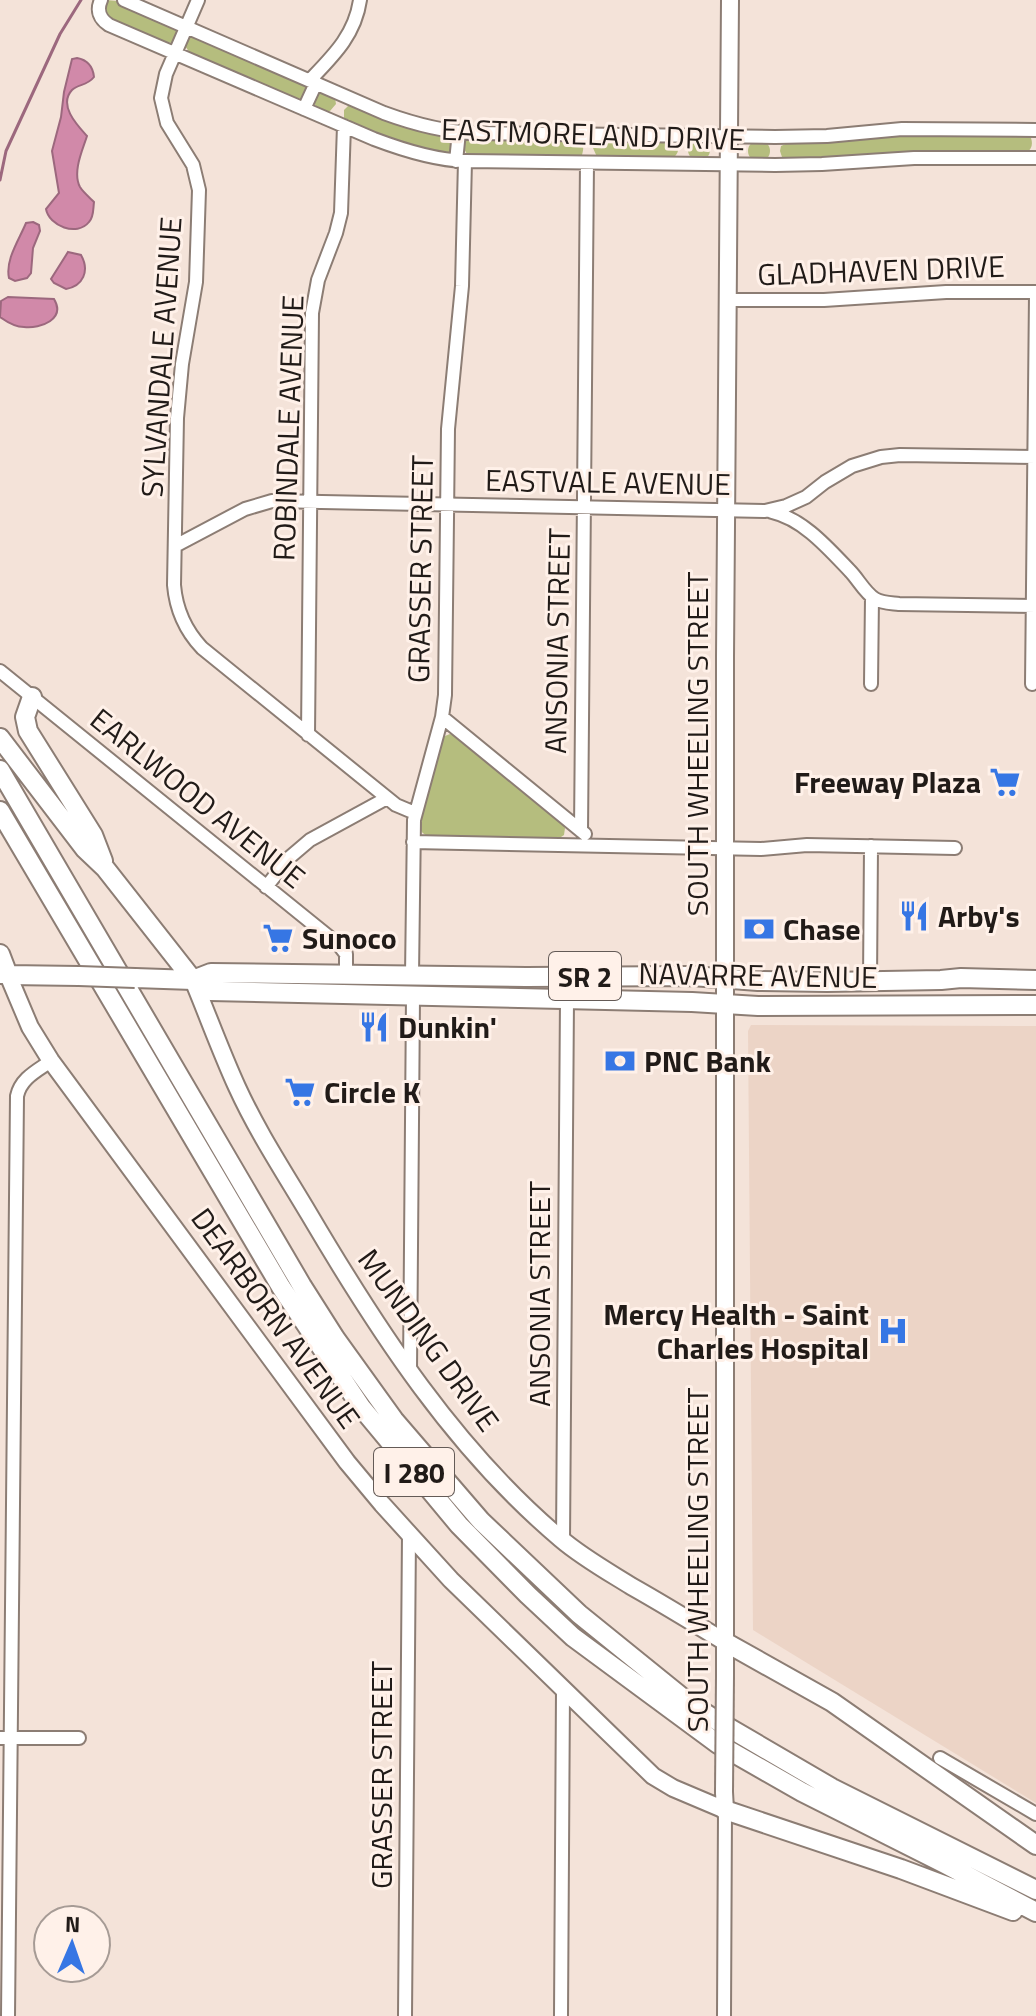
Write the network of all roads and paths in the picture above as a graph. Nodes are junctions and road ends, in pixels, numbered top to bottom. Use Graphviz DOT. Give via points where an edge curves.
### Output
graph roads {
  1 [pos="101,0"];
  2 [pos="124,0"];
  3 [pos="198,0"];
  4 [pos="360,0"];
  5 [pos="730,0"];
  6 [pos="187,27"];
  7 [pos="176,52"];
  8 [pos="313,81"];
  9 [pos="346,96"];
  10 [pos="304,109"];
  11 [pos="339,124"];
  12 [pos="1036,130"];
  13 [pos="459,132"];
  14 [pos="589,135"];
  15 [pos="683,136"];
  16 [pos="730,137"];
  17 [pos="775,137"];
  18 [pos="1036,158"];
  19 [pos="460,161"];
  20 [pos="588,163"];
  21 [pos="683,164"];
  22 [pos="729,165"];
  23 [pos="775,165"];
  24 [pos="1036,294"];
  25 [pos="727,300"];
  26 [pos="1035,457"];
  27 [pos="310,502"];
  28 [pos="447,504"];
  29 [pos="585,508"];
  30 [pos="726,510"];
  31 [pos="765,511"];
  32 [pos="175,546"];
  33 [pos="872,597"];
  34 [pos="1035,606"];
  35 [pos="0,671"];
  36 [pos="871,684"];
  37 [pos="1032,684"];
  38 [pos="32,697"];
  39 [pos="442,717"];
  40 [pos="308,735"];
  41 [pos="0,738"];
  42 [pos="0,770"];
  43 [pos="387,798"];
  44 [pos="0,811"];
  45 [pos="415,813"];
  46 [pos="581,831"];
  47 [pos="413,842"];
  48 [pos="599,846"];
  49 [pos="871,846"];
  50 [pos="725,848"];
  51 [pos="955,848"];
  52 [pos="105,868"];
  53 [pos="266,887"];
  54 [pos="0,954"];
  55 [pos="374,974"];
  56 [pos="4,975"];
  57 [pos="346,975"];
  58 [pos="411,975"];
  59 [pos="725,978"];
  60 [pos="193,980"];
  61 [pos="1031,980"];
  62 [pos="870,982"];
  63 [pos="261,992"];
  64 [pos="345,994"];
  65 [pos="413,996"];
  66 [pos="567,999"];
  67 [pos="724,1004"];
  68 [pos="1036,1005"];
  69 [pos="879,1006"];
  70 [pos="51,1061"];
  71 [pos="0,1279"];
  72 [pos="15,1279"];
  73 [pos="410,1372"];
  74 [pos="409,1535"];
  75 [pos="563,1541"];
  76 [pos="725,1642"];
  77 [pos="563,1690"];
  78 [pos="6,1738"];
  79 [pos="79,1738"];
  80 [pos="940,1758"];
  81 [pos="724,1801"];
  82 [pos="1036,1814"];
  83 [pos="1036,1845"];
  84 [pos="1036,1890"];
  85 [pos="1036,1912"];
  86 [pos="1036,1920"];
  87 [pos="8,2016"];
  88 [pos="405,2016"];
  89 [pos="561,2016"];
  90 [pos="724,2016"];
  1 -- 7 [label="street, EASTMORELAND DRIVE" via="103,21"];
  2 -- 6 [label="street, EASTMORELAND DRIVE"];
  3 -- 6 [label="street, SYLVANDALE AVENUE"];
  4 -- 8 [label="street" via="348,37"];
  5 -- 16 [label="main road, SOUTH WHEELING STREET"];
  6 -- 7 [label="street, SYLVANDALE AVENUE"];
  6 -- 8 [label="street, EASTMORELAND DRIVE"];
  7 -- 10 [label="street, EASTMORELAND DRIVE"];
  7 -- 32 [label="street, SYLVANDALE AVENUE" via="163,85 162,108 193,165 199,196 196,282 176,427"];
  8 -- 9 [label="street, EASTMORELAND DRIVE"];
  8 -- 10 [label="street"];
  9 -- 11 [label="street"];
  9 -- 13 [label="street, EASTMORELAND DRIVE" via="404,120"];
  10 -- 11 [label="street, EASTMORELAND DRIVE"];
  11 -- 19 [label="street, EASTMORELAND DRIVE" via="396,147"];
  11 -- 27 [label="street, ROBINDALE AVENUE" via="341,213 312,313"];
  12 -- 17 [label="street, EASTMORELAND DRIVE" via="902,129"];
  13 -- 14 [label="street, EASTMORELAND DRIVE"];
  13 -- 19 [label="street, GRASSER STREET"];
  14 -- 15 [label="street, EASTMORELAND DRIVE"];
  14 -- 20 [label="street, ANSONIA STREET"];
  15 -- 16 [label="street, EASTMORELAND DRIVE"];
  15 -- 21 [label="street"];
  16 -- 17 [label="street, EASTMORELAND DRIVE"];
  16 -- 22 [label="main road, SOUTH WHEELING STREET"];
  17 -- 23 [label="street"];
  18 -- 23 [label="street, EASTMORELAND DRIVE"];
  19 -- 20 [label="street, EASTMORELAND DRIVE"];
  19 -- 28 [label="street, GRASSER STREET" via="463,257"];
  20 -- 21 [label="street, EASTMORELAND DRIVE"];
  20 -- 29 [label="street, ANSONIA STREET"];
  21 -- 22 [label="street, EASTMORELAND DRIVE"];
  22 -- 23 [label="street, EASTMORELAND DRIVE"];
  22 -- 25 [label="main road, SOUTH WHEELING STREET"];
  24 -- 25 [label="street, GLADHAVEN DRIVE"];
  24 -- 26 [label="street"];
  25 -- 30 [label="main road, SOUTH WHEELING STREET"];
  26 -- 31 [label="street, EASTVALE AVENUE" via="881,457 842,471 796,502"];
  26 -- 34 [label="street"];
  27 -- 28 [label="street, EASTVALE AVENUE"];
  27 -- 32 [label="street, EASTVALE AVENUE" via="251,506"];
  27 -- 40 [label="street, ROBINDALE AVENUE"];
  28 -- 29 [label="street, EASTVALE AVENUE"];
  28 -- 39 [label="street, GRASSER STREET"];
  29 -- 30 [label="street, EASTVALE AVENUE"];
  29 -- 46 [label="street, ANSONIA STREET"];
  30 -- 31 [label="street, EASTVALE AVENUE"];
  30 -- 50 [label="main road, SOUTH WHEELING STREET"];
  31 -- 33 [label="street" via="805,527"];
  32 -- 40 [label="street, SYLVANDALE AVENUE" via="176,596 195,640"];
  33 -- 34 [label="street" via="899,604"];
  33 -- 36 [label="street"];
  34 -- 37 [label="street"];
  35 -- 38 [label="street, EARLWOOD AVENUE"];
  38 -- 52 [label="highway" via="25,717 28,731 93,835"];
  38 -- 53 [label="street, EARLWOOD AVENUE"];
  39 -- 45 [label="street, GRASSER STREET"];
  39 -- 46 [label="street"];
  40 -- 43 [label="street, SYLVANDALE AVENUE"];
  41 -- 52 [label="highway"];
  42 -- 84 [label="highway, I 280" via="335,1338 394,1420 481,1521 579,1614 689,1703 832,1788"];
  43 -- 45 [label="street, SYLVANDALE AVENUE"];
  43 -- 53 [label="street" via="310,840"];
  44 -- 85 [label="highway, I 280" via="281,1287 361,1407 459,1525 573,1637 718,1744"];
  45 -- 47 [label="street, GRASSER STREET"];
  46 -- 48 [label="street"];
  47 -- 48 [label="street"];
  47 -- 58 [label="street, GRASSER STREET"];
  48 -- 50 [label="street"];
  49 -- 50 [label="street"];
  49 -- 51 [label="street"];
  49 -- 62 [label="street"];
  50 -- 59 [label="main road, SOUTH WHEELING STREET"];
  52 -- 60 [label="highway"];
  53 -- 57 [label="street, EARLWOOD AVENUE" via="345,951"];
  54 -- 56 [label="highway"];
  55 -- 57 [label="highway, NAVARRE AVENUE / SR 2"];
  55 -- 58 [label="highway, NAVARRE AVENUE / SR 2"];
  55 -- 63 [label="highway" via="337,983 266,983"];
  56 -- 60 [label="highway, NAVARRE AVENUE / SR 2, bridge"];
  56 -- 70 [label="main road, DEARBORN AVENUE"];
  57 -- 60 [label="highway, NAVARRE AVENUE / SR 2" via="211,973"];
  58 -- 59 [label="highway, NAVARRE AVENUE / SR 2"];
  58 -- 64 [label="highway" via="405,987"];
  59 -- 62 [label="highway, NAVARRE AVENUE / SR 2"];
  59 -- 67 [label="main road, SOUTH WHEELING STREET"];
  60 -- 63 [label="highway, NAVARRE AVENUE / SR 2" via="210,991"];
  60 -- 73 [label="main road, MUNDING DRIVE" via="258,1128 343,1273"];
  61 -- 62 [label="highway, NAVARRE AVENUE / SR 2"];
  61 -- 69 [label="highway" via="1020,995 913,996"];
  63 -- 64 [label="highway, NAVARRE AVENUE / SR 2"];
  64 -- 65 [label="highway, NAVARRE AVENUE / SR 2"];
  65 -- 66 [label="highway, NAVARRE AVENUE / SR 2"];
  65 -- 73 [label="street"];
  66 -- 67 [label="highway, NAVARRE AVENUE / SR 2"];
  66 -- 75 [label="street, ANSONIA STREET"];
  67 -- 69 [label="highway, NAVARRE AVENUE / SR 2"];
  67 -- 76 [label="main road, SOUTH WHEELING STREET"];
  68 -- 69 [label="highway, NAVARRE AVENUE / SR 2"];
  70 -- 72 [label="street" via="18,1089"];
  70 -- 74 [label="main road, DEARBORN AVENUE" via="347,1462"];
  71 -- 72 [label="street"];
  72 -- 78 [label="street"];
  73 -- 75 [label="main road, MUNDING DRIVE" via="519,1502"];
  74 -- 77 [label="main road, DEARBORN AVENUE"];
  74 -- 88 [label="street, GRASSER STREET"];
  75 -- 76 [label="main road, MUNDING DRIVE"];
  76 -- 81 [label="main road, SOUTH WHEELING STREET, bridge"];
  76 -- 83 [label="highway" via="832,1702"];
  77 -- 81 [label="main road, DEARBORN AVENUE" via="653,1776 673,1788"];
  77 -- 89 [label="street"];
  78 -- 79 [label="street"];
  78 -- 87 [label="street"];
  80 -- 82 [label="street"];
  81 -- 86 [label="highway"];
  81 -- 90 [label="street, SOUTH WHEELING STREET"];
}
